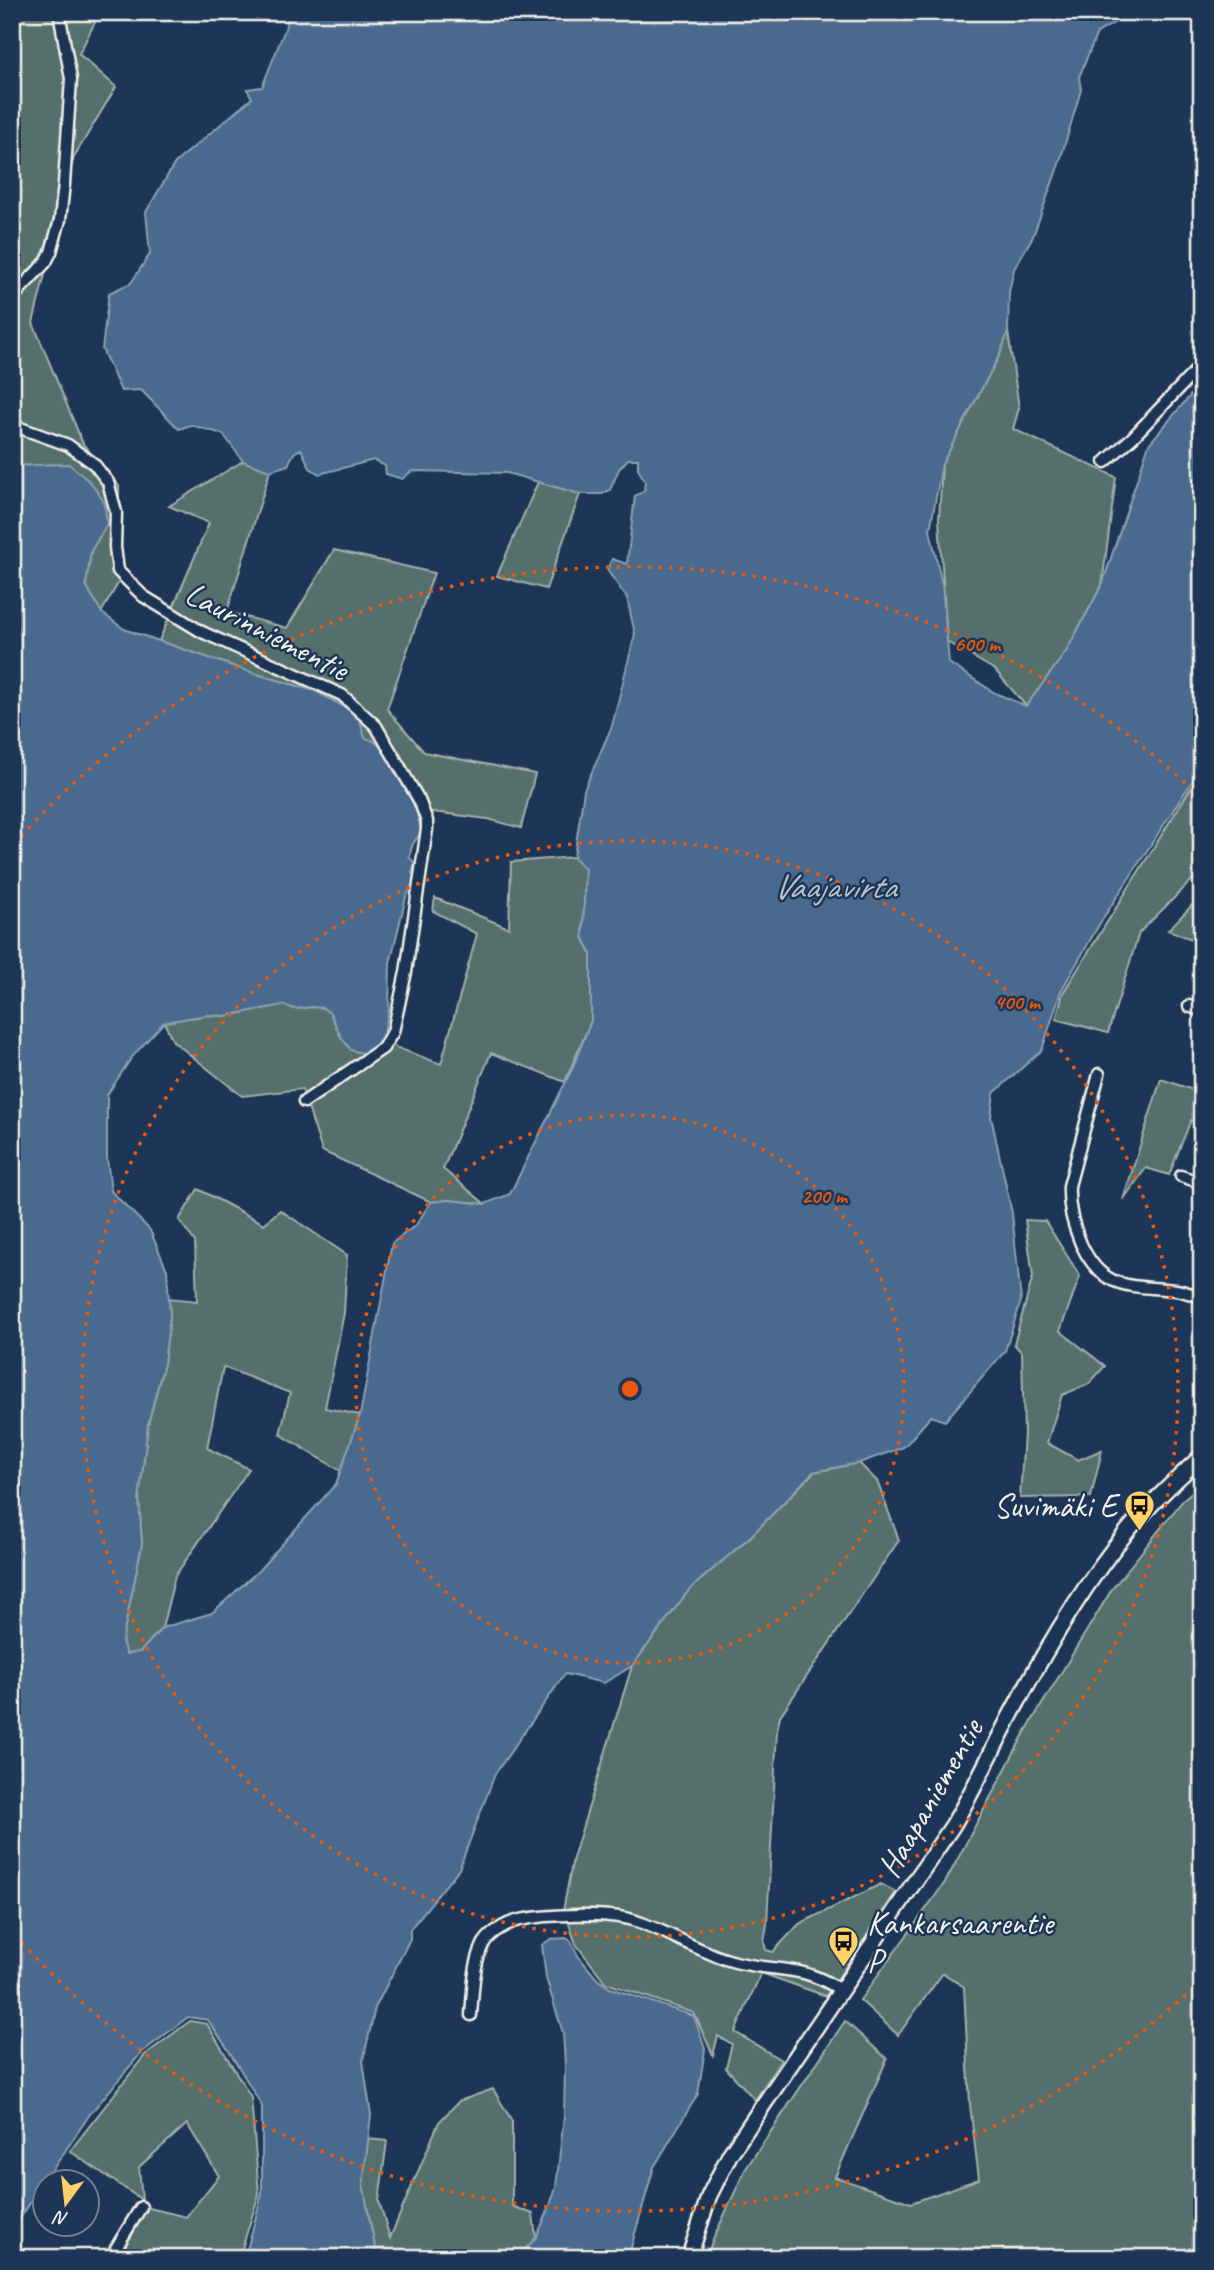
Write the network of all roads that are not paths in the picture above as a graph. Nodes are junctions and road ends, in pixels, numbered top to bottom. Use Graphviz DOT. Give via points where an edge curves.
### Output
graph roads {
  1 [pos="59,12"];
  2 [pos="12,298"];
  3 [pos="1202,365"];
  4 [pos="12,425"];
  5 [pos="1105,462"];
  6 [pos="1189,1006"];
  7 [pos="1202,1011"];
  8 [pos="1099,1074"];
  9 [pos="304,1102"];
  10 [pos="1181,1175"];
  11 [pos="1202,1183"];
  12 [pos="1202,1297"];
  13 [pos="1202,1456"];
  14 [pos="841,1991"];
  15 [pos="471,2015"];
  16 [pos="141,2207"];
  17 [pos="110,2258"];
  18 [pos="689,2258"];
  1 -- 2 [label="street" via="71,79 60,220 46,262"];
  3 -- 5 [label="street"];
  4 -- 9 [label="street, Laurinniementie" via="68,445 94,464 107,482 116,512 118,571 129,585 202,632 342,695 385,738 419,800 427,829 393,1032 383,1048"];
  6 -- 7 [label="street"];
  8 -- 12 [label="street" via="1069,1186 1072,1221 1083,1248 1105,1277 1126,1286"];
  10 -- 11 [label="street"];
  13 -- 14 [label="street, Haapaniementie" via="1155,1500 1095,1574 1015,1707 953,1825"];
  14 -- 15 [label="street" via="803,1971 752,1967 723,1959 623,1918 533,1918 503,1927 482,1947"];
  14 -- 18 [label="street, Haapaniementie" via="730,2154 709,2196"];
  16 -- 17 [label="street"];
}
